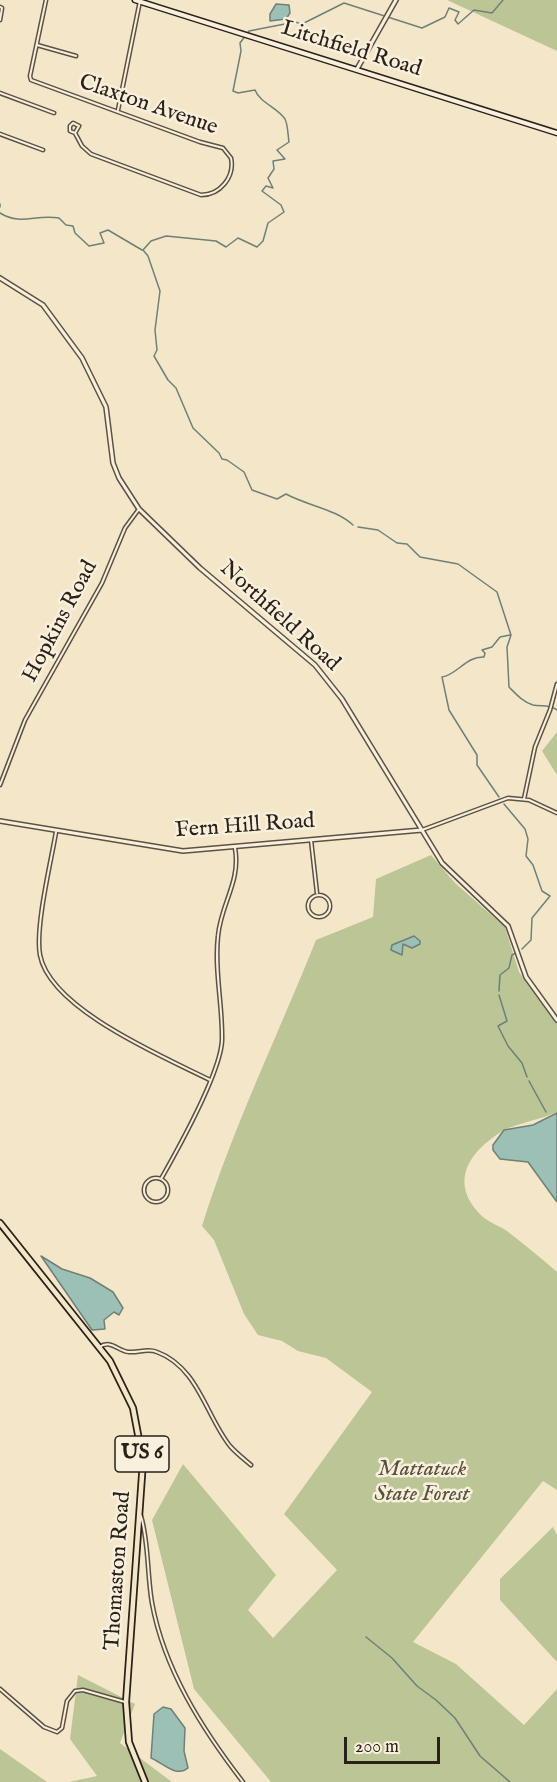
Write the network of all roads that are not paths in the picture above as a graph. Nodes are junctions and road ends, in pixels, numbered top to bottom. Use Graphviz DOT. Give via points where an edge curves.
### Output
graph roads {
  1 [pos="46,0"];
  2 [pos="396,0"];
  3 [pos="138,1"];
  4 [pos="1,7"];
  5 [pos="0,20"];
  6 [pos="37,45"];
  7 [pos="76,56"];
  8 [pos="357,69"];
  9 [pos="0,93"];
  10 [pos="118,111"];
  11 [pos="54,112"];
  12 [pos="75,133"];
  13 [pos="557,133"];
  14 [pos="0,134"];
  15 [pos="43,150"];
  16 [pos="0,278"];
  17 [pos="140,509"];
  18 [pos="557,684"];
  19 [pos="0,785"];
  20 [pos="525,799"];
  21 [pos="557,813"];
  22 [pos="0,821"];
  23 [pos="422,830"];
  24 [pos="56,832"];
  25 [pos="311,840"];
  26 [pos="235,848"];
  27 [pos="317,895"];
  28 [pos="557,1020"];
  29 [pos="210,1080"];
  30 [pos="161,1179"];
  31 [pos="0,1223"];
  32 [pos="99,1347"];
  33 [pos="251,1465"];
  34 [pos="140,1510"];
  35 [pos="0,1689"];
  36 [pos="126,1702"];
  37 [pos="145,1782"];
  38 [pos="243,1782"];
  1 -- 6 [label="street"];
  2 -- 8 [label="street"];
  3 -- 8 [label="main road, Litchfield Road"];
  3 -- 10 [label="street"];
  4 -- 5 [label="street"];
  6 -- 7 [label="street"];
  6 -- 10 [label="street, Claxton Avenue" via="32,80"];
  8 -- 13 [label="main road, Litchfield Road"];
  9 -- 11 [label="street"];
  10 -- 12 [label="street, Claxton Avenue" via="223,148 232,165 227,181 212,193 195,194 92,154"];
  14 -- 15 [label="street"];
  16 -- 17 [label="street, Northfield Road" via="44,305 82,358 106,407 112,463"];
  17 -- 19 [label="street, Hopkins Road" via="125,528 102,583 25,720"];
  17 -- 23 [label="street, Northfield Road" via="195,564 315,665 342,699"];
  18 -- 20 [label="street" via="535,747"];
  20 -- 21 [label="street"];
  20 -- 23 [label="street" via="502,800"];
  22 -- 24 [label="street, Fern Hill Road"];
  23 -- 25 [label="street, Fern Hill Road"];
  23 -- 28 [label="street, Northfield Road" via="447,868 508,926 526,977"];
  24 -- 26 [label="street, Fern Hill Road" via="183,851"];
  24 -- 29 [label="street" via="40,933 40,956 50,980 67,1000 84,1011 157,1055"];
  25 -- 26 [label="street, Fern Hill Road"];
  25 -- 27 [label="street"];
  26 -- 29 [label="street" via="237,871 218,936 222,1043"];
  27 -- 27 [label="street" via="310,899 307,908 311,915 320,917 328,913 330,904"];
  29 -- 30 [label="street"];
  30 -- 30 [label="street" via="167,1185 167,1194 162,1200 151,1200 146,1195 146,1184 151,1179"];
  31 -- 32 [label="main road, Thomaston Road / US 6"];
  32 -- 33 [label="street" via="112,1344 127,1352 158,1352 173,1362 193,1381 230,1446"];
  32 -- 34 [label="main road, Thomaston Road / US 6" via="133,1408 143,1461"];
  34 -- 36 [label="main road, Thomaston Road / US 6"];
  34 -- 38 [label="street" via="157,1625 192,1708"];
  35 -- 36 [label="street" via="44,1727 57,1732 64,1724 67,1701 75,1691"];
  36 -- 37 [label="main road, Thomaston Road / US 6" via="129,1743"];
}
